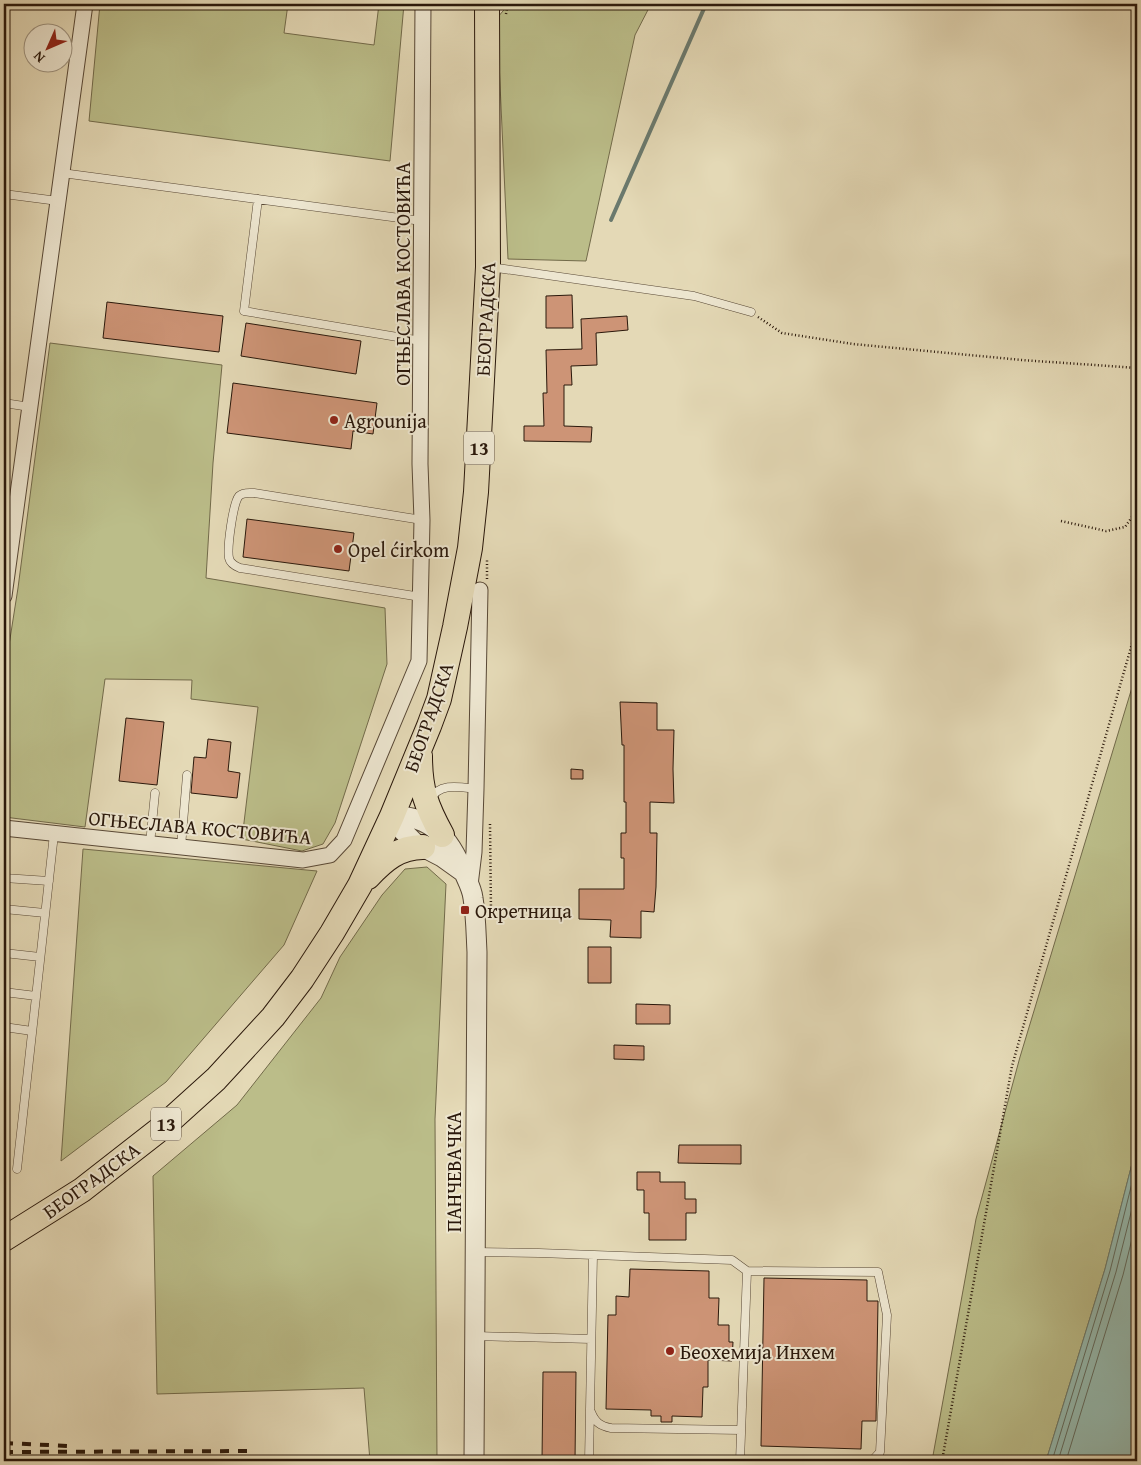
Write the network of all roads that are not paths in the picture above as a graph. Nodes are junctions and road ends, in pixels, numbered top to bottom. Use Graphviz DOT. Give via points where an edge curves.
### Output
graph roads {
  1 [pos="85,4"];
  2 [pos="423,4"];
  3 [pos="489,6"];
  4 [pos="62,173"];
  5 [pos="4,194"];
  6 [pos="258,199"];
  7 [pos="58,201"];
  8 [pos="422,221"];
  9 [pos="488,267"];
  10 [pos="750,312"];
  11 [pos="421,341"];
  12 [pos="4,404"];
  13 [pos="30,407"];
  14 [pos="11,501"];
  15 [pos="422,520"];
  16 [pos="480,590"];
  17 [pos="4,596"];
  18 [pos="421,597"];
  19 [pos="421,746"];
  20 [pos="187,775"];
  21 [pos="476,789"];
  22 [pos="155,793"];
  23 [pos="428,807"];
  24 [pos="392,816"];
  25 [pos="4,828"];
  26 [pos="54,834"];
  27 [pos="432,841"];
  28 [pos="150,844"];
  29 [pos="181,847"];
  30 [pos="4,878"];
  31 [pos="467,879"];
  32 [pos="49,881"];
  33 [pos="360,885"];
  34 [pos="4,909"];
  35 [pos="45,913"];
  36 [pos="4,953"];
  37 [pos="40,957"];
  38 [pos="4,992"];
  39 [pos="36,996"];
  40 [pos="4,1027"];
  41 [pos="32,1031"];
  42 [pos="17,1169"];
  43 [pos="4,1239"];
  44 [pos="475,1252"];
  45 [pos="593,1254"];
  46 [pos="746,1271"];
  47 [pos="475,1336"];
  48 [pos="591,1339"];
  49 [pos="590,1408"];
  50 [pos="741,1430"];
  51 [pos="474,1461"];
  52 [pos="589,1461"];
  53 [pos="740,1461"];
  54 [pos="872,1461"];
  1 -- 4 [label="street"];
  2 -- 8 [label="street, ОГЊЕСЛАВА КОСТОВИЋА"];
  3 -- 9 [label="main road, БЕОГРАДСКА / 13"];
  4 -- 6 [label="lane"];
  4 -- 7 [label="street"];
  5 -- 7 [label="lane"];
  6 -- 8 [label="lane"];
  6 -- 11 [label="lane" via="244,311"];
  7 -- 13 [label="street"];
  8 -- 11 [label="street, ОГЊЕСЛАВА КОСТОВИЋА"];
  9 -- 10 [label="lane" via="694,296"];
  9 -- 19 [label="main road, БЕОГРАДСКА / 13" via="472,539 439,699"];
  11 -- 15 [label="street, ОГЊЕСЛАВА КОСТОВИЋА"];
  12 -- 13 [label="lane"];
  13 -- 14 [label="street"];
  14 -- 17 [label="street"];
  15 -- 18 [label="street, ОГЊЕСЛАВА КОСТОВИЋА"];
  15 -- 18 [label="lane" via="244,493 235,503 229,549 229,560 240,568"];
  16 -- 21 [label="street, ПАНЧЕВАЧКА"];
  18 -- 29 [label="street, ОГЊЕСЛАВА КОСТОВИЋА" via="419,661 351,825 338,848 330,855 303,860"];
  19 -- 23 [label="main road" via="421,783"];
  19 -- 24 [label="main road, БЕОГРАДСКА / 13"];
  20 -- 29 [label="lane"];
  21 -- 23 [label="lane" via="445,787 432,797"];
  21 -- 31 [label="street, ПАНЧЕВАЧКА" via="474,852"];
  22 -- 28 [label="lane"];
  23 -- 27 [label="main road"];
  24 -- 27 [label="street" via="421,820"];
  24 -- 33 [label="main road, БЕОГРАДСКА / 13"];
  25 -- 26 [label="street, ОГЊЕСЛАВА КОСТОВИЋА"];
  26 -- 28 [label="street, ОГЊЕСЛАВА КОСТОВИЋА"];
  26 -- 32 [label="lane"];
  27 -- 31 [label="street" via="456,853"];
  27 -- 33 [label="main road" via="406,848 386,859"];
  28 -- 29 [label="street, ОГЊЕСЛАВА КОСТОВИЋА"];
  30 -- 32 [label="lane"];
  31 -- 44 [label="street, ПАНЧЕВАЧКА" via="475,910 477,952"];
  32 -- 35 [label="lane"];
  33 -- 43 [label="main road, БЕОГРАДСКА / 13" via="288,998 216,1079 112,1168"];
  34 -- 35 [label="lane"];
  35 -- 37 [label="lane"];
  36 -- 37 [label="lane"];
  37 -- 39 [label="lane"];
  38 -- 39 [label="lane"];
  39 -- 41 [label="lane"];
  40 -- 41 [label="lane"];
  41 -- 42 [label="lane"];
  44 -- 45 [label="lane"];
  44 -- 47 [label="street, ПАНЧЕВАЧКА"];
  45 -- 46 [label="lane" via="732,1260"];
  45 -- 48 [label="lane"];
  46 -- 50 [label="lane"];
  46 -- 54 [label="lane" via="878,1272 887,1315 880,1452"];
  47 -- 48 [label="lane"];
  47 -- 51 [label="street, ПАНЧЕВАЧКА"];
  48 -- 49 [label="lane"];
  49 -- 50 [label="lane" via="594,1420 602,1427"];
  49 -- 52 [label="lane"];
  50 -- 53 [label="lane"];
}
